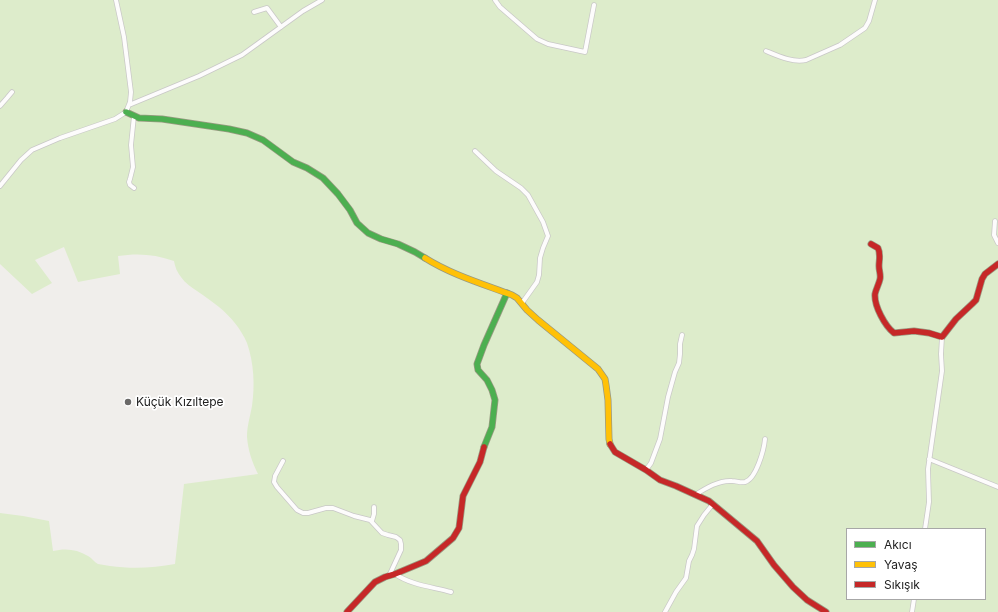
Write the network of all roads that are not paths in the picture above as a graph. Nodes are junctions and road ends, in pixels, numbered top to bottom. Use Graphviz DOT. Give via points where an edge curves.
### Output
graph roads {
  1 [pos="116,0"];
  2 [pos="322,0"];
  3 [pos="495,0"];
  4 [pos="875,0"];
  5 [pos="594,5"];
  6 [pos="254,12"];
  7 [pos="281,27"];
  8 [pos="766,51"];
  9 [pos="12,92"];
  10 [pos="129,105"];
  11 [pos="0,106"];
  12 [pos="126,112"];
  13 [pos="134,116"];
  14 [pos="475,151"];
  15 [pos="0,186"];
  16 [pos="134,188"];
  17 [pos="995,221"];
  18 [pos="998,243"];
  19 [pos="871,244"];
  20 [pos="998,264"];
  21 [pos="507,293"];
  22 [pos="522,303"];
  23 [pos="682,335"];
  24 [pos="942,338"];
  25 [pos="765,440"];
  26 [pos="929,459"];
  27 [pos="284,461"];
  28 [pos="646,470"];
  29 [pos="998,487"];
  30 [pos="695,495"];
  31 [pos="713,504"];
  32 [pos="374,507"];
  33 [pos="372,521"];
  34 [pos="926,528"];
  35 [pos="396,574"];
  36 [pos="389,576"];
  37 [pos="451,592"];
  38 [pos="914,600"];
  39 [pos="347,612"];
  40 [pos="665,612"];
  41 [pos="826,612"];
  42 [pos="912,612"];
  1 -- 10 [label="street" via="125,41"];
  2 -- 7 [label="street" via="303,10"];
  3 -- 5 [label="street" via="538,39 548,44 585,52"];
  4 -- 8 [label="street" via="866,26 837,47 800,61"];
  6 -- 7 [label="street" via="267,8"];
  7 -- 10 [label="street" via="242,55"];
  9 -- 11 [label="street"];
  10 -- 12 [label="street"];
  12 -- 13 [label="street"];
  12 -- 15 [label="street" via="115,119 32,150"];
  13 -- 16 [label="street" via="131,146 134,167 129,182"];
  13 -- 21 [label="street" via="229,129 264,140 293,162 323,178 368,233 398,244 436,265"];
  14 -- 22 [label="street" via="496,172 528,195 548,236 540,258 537,282"];
  17 -- 18 [label="street" via="994,235"];
  19 -- 24 [label="street" via="878,248 880,254 880,281 874,299 891,332 896,334 914,331"];
  20 -- 24 [label="street" via="985,275 973,304 951,324"];
  21 -- 22 [label="street"];
  21 -- 35 [label="street" via="477,364 478,370 492,390 495,400 494,413 480,462 465,491 459,528 453,538 436,554"];
  22 -- 28 [label="street" via="538,320 602,374 608,400 609,439 612,449"];
  23 -- 28 [label="street" via="679,363 668,397 660,439"];
  24 -- 26 [label="street" via="942,371"];
  25 -- 30 [label="street" via="757,468 750,480 742,483 725,481"];
  26 -- 29 [label="street"];
  26 -- 34 [label="street"];
  27 -- 33 [label="street" via="274,482 297,510 308,513 333,508"];
  28 -- 30 [label="street" via="660,480"];
  30 -- 31 [label="street"];
  31 -- 40 [label="street" via="697,526 686,578"];
  31 -- 41 [label="street" via="757,541 793,587"];
  32 -- 33 [label="street"];
  33 -- 36 [label="street" via="382,533 396,537 401,542 401,550"];
  35 -- 36 [label="street"];
  35 -- 37 [label="street" via="411,582"];
  36 -- 39 [label="street" via="375,582"];
  38 -- 42 [label="street"];
}
